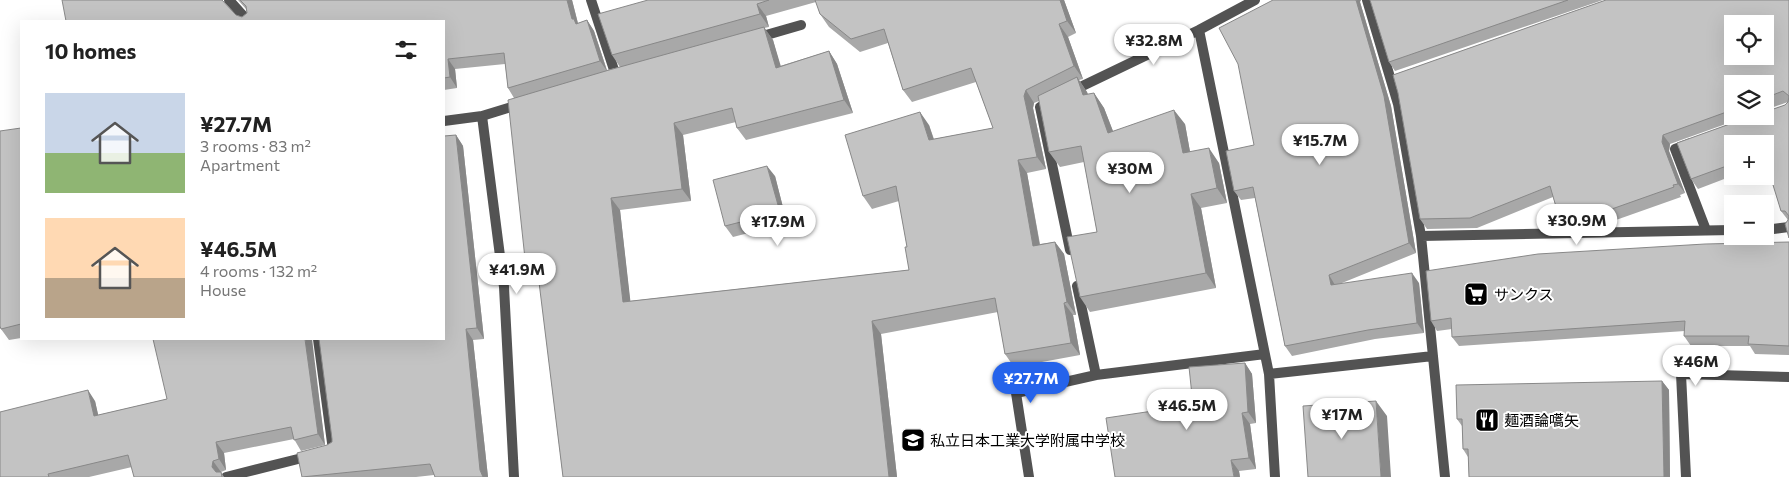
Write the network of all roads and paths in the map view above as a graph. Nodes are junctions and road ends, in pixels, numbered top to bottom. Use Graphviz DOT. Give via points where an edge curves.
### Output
graph roads {
  1 [pos="228,0"];
  2 [pos="591,0"];
  3 [pos="1255,0"];
  4 [pos="1367,0"];
  5 [pos="247,20"];
  6 [pos="801,25"];
  7 [pos="1200,30"];
  8 [pos="744,41"];
  9 [pos="616,76"];
  10 [pos="530,102"];
  11 [pos="482,116"];
  12 [pos="445,121"];
  13 [pos="1701,140"];
  14 [pos="1789,227"];
  15 [pos="1774,229"];
  16 [pos="1706,230"];
  17 [pos="1724,230"];
  18 [pos="1421,236"];
  19 [pos="1072,260"];
  20 [pos="1076,279"];
  21 [pos="318,340"];
  22 [pos="1264,354"];
  23 [pos="1433,356"];
  24 [pos="1269,374"];
  25 [pos="1096,375"];
  26 [pos="1789,377"];
  27 [pos="226,477"];
  28 [pos="514,477"];
  29 [pos="1029,477"];
  30 [pos="1275,477"];
  31 [pos="1445,477"];
  32 [pos="1686,477"];
  1 -- 5 [label="street"];
  2 -- 9 [label="street"];
  3 -- 7 [label="street"];
  4 -- 18 [label="street" via="1397,78 1398,104"];
  6 -- 8 [label="street"];
  7 -- 19 [label="street" via="1040,107"];
  7 -- 22 [label="street"];
  10 -- 11 [label="street"];
  11 -- 12 [label="street"];
  11 -- 28 [label="street" via="504,287"];
  13 -- 16 [label="street" via="1675,149"];
  14 -- 15 [label="street"];
  16 -- 17 [label="street"];
  16 -- 18 [label="street"];
  18 -- 23 [label="street"];
  20 -- 25 [label="street"];
  21 -- 27 [label="street" via="332,450"];
  22 -- 24 [label="street"];
  22 -- 25 [label="street"];
  23 -- 24 [label="street"];
  23 -- 31 [label="street"];
  24 -- 30 [label="street"];
  25 -- 29 [label="street" via="1016,393"];
  26 -- 32 [label="street" via="1681,374"];
}
